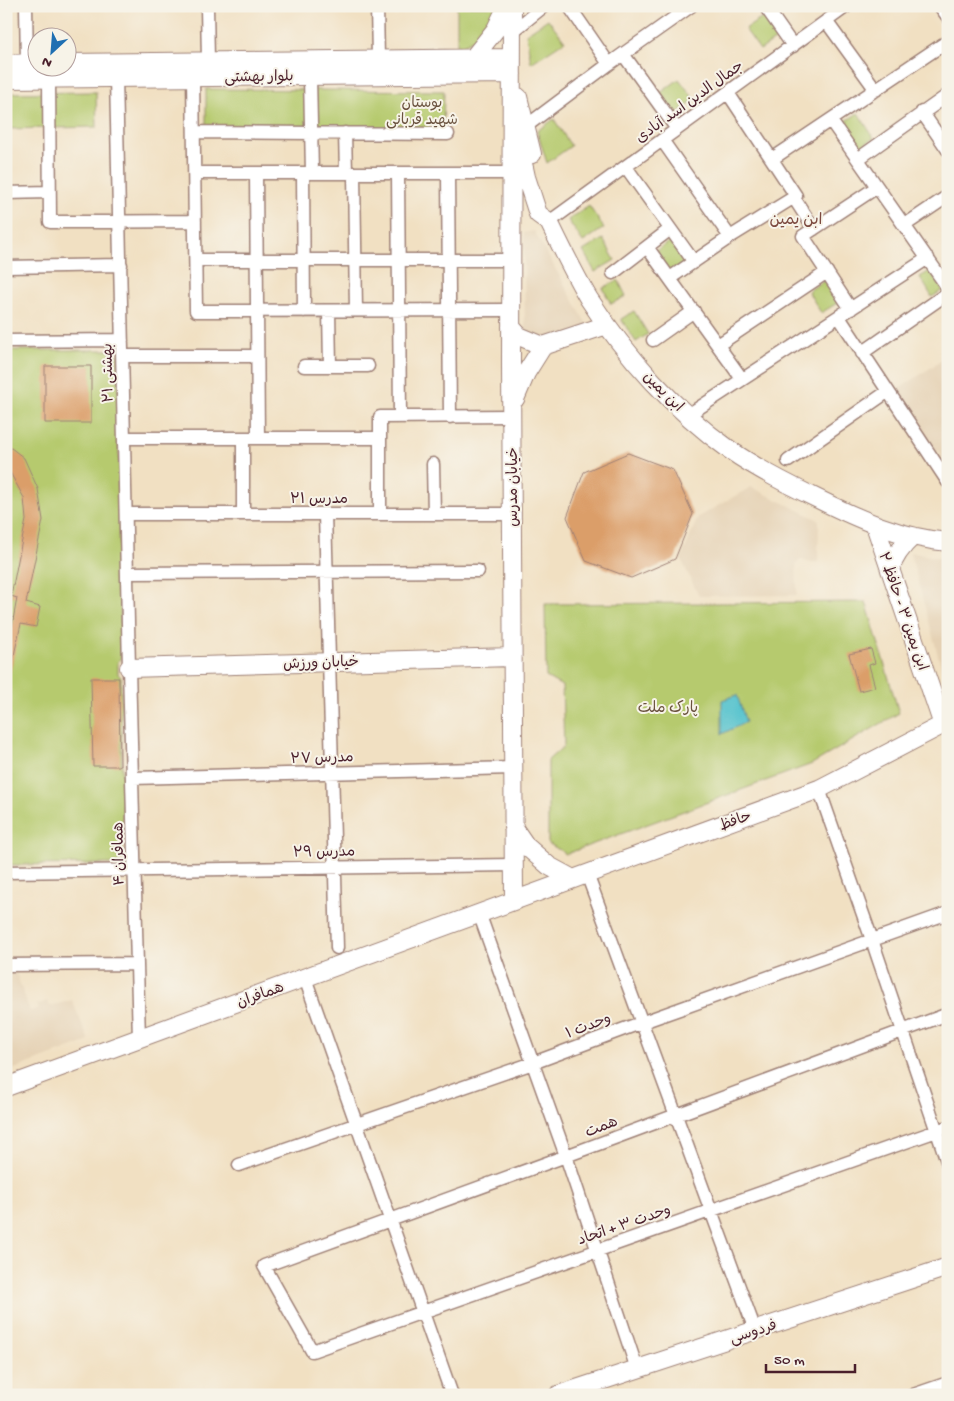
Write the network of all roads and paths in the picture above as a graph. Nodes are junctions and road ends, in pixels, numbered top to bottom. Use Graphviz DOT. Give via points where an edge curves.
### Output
graph roads {
  1 [pos="26,6"];
  2 [pos="208,6"];
  3 [pos="377,6"];
  4 [pos="507,6"];
  5 [pos="512,6"];
  6 [pos="544,6"];
  7 [pos="569,6"];
  8 [pos="765,6"];
  9 [pos="847,6"];
  10 [pos="940,6"];
  11 [pos="683,8"];
  12 [pos="948,17"];
  13 [pos="826,21"];
  14 [pos="28,28"];
  15 [pos="512,32"];
  16 [pos="948,41"];
  17 [pos="793,46"];
  18 [pos="623,54"];
  19 [pos="473,58"];
  20 [pos="378,59"];
  21 [pos="208,61"];
  22 [pos="28,63"];
  23 [pos="78,63"];
  24 [pos="6,64"];
  25 [pos="609,64"];
  26 [pos="512,66"];
  27 [pos="450,67"];
  28 [pos="310,76"];
  29 [pos="116,77"];
  30 [pos="193,77"];
  31 [pos="6,79"];
  32 [pos="49,79"];
  33 [pos="876,90"];
  34 [pos="728,94"];
  35 [pos="948,95"];
  36 [pos="511,108"];
  37 [pos="922,112"];
  38 [pos="831,121"];
  39 [pos="525,127"];
  40 [pos="677,129"];
  41 [pos="194,132"];
  42 [pos="312,133"];
  43 [pos="345,133"];
  44 [pos="448,134"];
  45 [pos="662,140"];
  46 [pos="948,150"];
  47 [pos="772,159"];
  48 [pos="858,159"];
  49 [pos="626,167"];
  50 [pos="195,173"];
  51 [pos="256,173"];
  52 [pos="308,173"];
  53 [pos="350,173"];
  54 [pos="398,173"];
  55 [pos="448,173"];
  56 [pos="511,173"];
  57 [pos="877,187"];
  58 [pos="6,192"];
  59 [pos="49,192"];
  60 [pos="948,196"];
  61 [pos="795,197"];
  62 [pos="196,221"];
  63 [pos="120,222"];
  64 [pos="549,222"];
  65 [pos="905,225"];
  66 [pos="669,230"];
  67 [pos="809,233"];
  68 [pos="730,237"];
  69 [pos="647,247"];
  70 [pos="928,258"];
  71 [pos="196,260"];
  72 [pos="257,260"];
  73 [pos="303,260"];
  74 [pos="355,260"];
  75 [pos="399,260"];
  76 [pos="449,260"];
  77 [pos="511,260"];
  78 [pos="694,262"];
  79 [pos="121,266"];
  80 [pos="6,267"];
  81 [pos="827,272"];
  82 [pos="613,273"];
  83 [pos="670,278"];
  84 [pos="946,296"];
  85 [pos="851,309"];
  86 [pos="329,310"];
  87 [pos="356,310"];
  88 [pos="399,310"];
  89 [pos="449,310"];
  90 [pos="257,311"];
  91 [pos="304,311"];
  92 [pos="694,311"];
  93 [pos="839,317"];
  94 [pos="511,318"];
  95 [pos="607,324"];
  96 [pos="122,340"];
  97 [pos="653,340"];
  98 [pos="6,341"];
  99 [pos="718,345"];
  100 [pos="543,346"];
  101 [pos="862,353"];
  102 [pos="122,356"];
  103 [pos="257,356"];
  104 [pos="304,366"];
  105 [pos="330,366"];
  106 [pos="368,366"];
  107 [pos="742,378"];
  108 [pos="887,392"];
  109 [pos="511,416"];
  110 [pos="688,416"];
  111 [pos="400,417"];
  112 [pos="450,417"];
  113 [pos="124,438"];
  114 [pos="243,438"];
  115 [pos="258,438"];
  116 [pos="380,438"];
  117 [pos="788,461"];
  118 [pos="433,464"];
  119 [pos="944,467"];
  120 [pos="948,482"];
  121 [pos="126,514"];
  122 [pos="243,514"];
  123 [pos="325,514"];
  124 [pos="380,514"];
  125 [pos="434,514"];
  126 [pos="512,514"];
  127 [pos="874,525"];
  128 [pos="913,536"];
  129 [pos="948,542"];
  130 [pos="890,570"];
  131 [pos="478,571"];
  132 [pos="127,572"];
  133 [pos="327,572"];
  134 [pos="512,657"];
  135 [pos="329,662"];
  136 [pos="129,668"];
  137 [pos="945,723"];
  138 [pos="513,768"];
  139 [pos="332,773"];
  140 [pos="133,778"];
  141 [pos="818,789"];
  142 [pos="513,826"];
  143 [pos="514,866"];
  144 [pos="335,868"];
  145 [pos="134,870"];
  146 [pos="6,872"];
  147 [pos="580,876"];
  148 [pos="514,900"];
  149 [pos="480,913"];
  150 [pos="948,913"];
  151 [pos="872,940"];
  152 [pos="337,948"];
  153 [pos="136,964"];
  154 [pos="6,965"];
  155 [pos="305,978"];
  156 [pos="948,1014"];
  157 [pos="643,1022"];
  158 [pos="903,1030"];
  159 [pos="139,1039"];
  160 [pos="533,1063"];
  161 [pos="6,1087"];
  162 [pos="676,1115"];
  163 [pos="356,1124"];
  164 [pos="942,1129"];
  165 [pos="566,1156"];
  166 [pos="948,1164"];
  167 [pos="239,1165"];
  168 [pos="712,1210"];
  169 [pos="391,1220"];
  170 [pos="598,1250"];
  171 [pos="948,1266"];
  172 [pos="424,1311"];
  173 [pos="755,1330"];
  174 [pos="312,1351"];
  175 [pos="637,1369"];
  176 [pos="948,1383"];
  177 [pos="452,1395"];
  178 [pos="558,1395"];
  179 [pos="913,1395"];
  1 -- 14 [label="street"];
  2 -- 21 [label="street"];
  3 -- 20 [label="street"];
  4 -- 19 [label="main road" via="496,29"];
  5 -- 15 [label="main road, خیابان مدرس"];
  6 -- 15 [label="street"];
  7 -- 25 [label="street"];
  8 -- 17 [label="street"];
  9 -- 13 [label="street, جمال الدین اسد آبادی"];
  10 -- 12 [label="street"];
  11 -- 18 [label="street"];
  13 -- 17 [label="street, جمال الدین اسد آبادی"];
  13 -- 33 [label="street"];
  15 -- 26 [label="main road, خیابان مدرس"];
  16 -- 33 [label="street"];
  17 -- 34 [label="street, جمال الدین اسد آبادی"];
  18 -- 25 [label="street"];
  18 -- 40 [label="street"];
  19 -- 26 [label="main road, بلوار بهشتی"];
  19 -- 27 [label="main road, بلوار بهشتی"];
  20 -- 21 [label="main road, بلوار بهشتی"];
  20 -- 27 [label="main road, بلوار بهشتی"];
  21 -- 23 [label="main road, بلوار بهشتی"];
  22 -- 24 [label="main road"];
  25 -- 39 [label="street"];
  26 -- 27 [label="main road, بلوار بهشتی"];
  26 -- 36 [label="main road, خیابان مدرس"];
  26 -- 39 [label="main road, خیابان مدرس"];
  27 -- 28 [label="main road, بلوار بهشتی"];
  28 -- 30 [label="main road, بلوار بهشتی"];
  28 -- 42 [label="street"];
  29 -- 30 [label="main road, بلوار بهشتی"];
  29 -- 32 [label="main road, بلوار بهشتی"];
  29 -- 63 [label="street, بهشتی ۲۱"];
  30 -- 41 [label="street"];
  31 -- 32 [label="main road, بلوار بهشتی"];
  32 -- 59 [label="street"];
  33 -- 38 [label="street"];
  34 -- 40 [label="street, جمال الدین اسد آبادی"];
  34 -- 47 [label="street"];
  35 -- 37 [label="street"];
  36 -- 56 [label="main road, خیابان مدرس"];
  36 -- 64 [label="main road, ابن یمین" via="538,214"];
  37 -- 46 [label="street"];
  37 -- 48 [label="street"];
  38 -- 47 [label="street"];
  38 -- 48 [label="street"];
  39 -- 64 [label="main road, خیابان مدرس" via="549,210"];
  40 -- 45 [label="street, جمال الدین اسد آبادی"];
  41 -- 42 [label="street"];
  41 -- 50 [label="street"];
  42 -- 43 [label="street"];
  42 -- 52 [label="street"];
  43 -- 44 [label="street"];
  43 -- 53 [label="street"];
  45 -- 49 [label="street, جمال الدین اسد آبادی"];
  45 -- 68 [label="street"];
  47 -- 61 [label="street"];
  48 -- 57 [label="street"];
  49 -- 64 [label="street, جمال الدین اسد آبادی"];
  49 -- 66 [label="street"];
  50 -- 51 [label="street"];
  50 -- 62 [label="street"];
  51 -- 52 [label="street"];
  51 -- 72 [label="street"];
  52 -- 53 [label="street"];
  52 -- 73 [label="street"];
  53 -- 54 [label="street"];
  53 -- 74 [label="street"];
  54 -- 55 [label="street"];
  54 -- 75 [label="street"];
  55 -- 56 [label="street"];
  55 -- 76 [label="street"];
  56 -- 77 [label="main road, خیابان مدرس"];
  57 -- 65 [label="street"];
  57 -- 67 [label="street"];
  58 -- 59 [label="street"];
  59 -- 63 [label="street" via="50,222"];
  60 -- 65 [label="street"];
  61 -- 67 [label="street"];
  61 -- 68 [label="street"];
  62 -- 63 [label="street"];
  62 -- 71 [label="street"];
  63 -- 79 [label="street, بهشتی ۲۱"];
  64 -- 95 [label="main road, ابن یمین" via="589,298"];
  65 -- 70 [label="street"];
  66 -- 69 [label="street"];
  66 -- 78 [label="street"];
  67 -- 81 [label="street"];
  68 -- 78 [label="street"];
  69 -- 82 [label="street"];
  69 -- 83 [label="street"];
  70 -- 84 [label="street"];
  70 -- 85 [label="street"];
  71 -- 72 [label="street"];
  71 -- 90 [label="street" via="196,311"];
  72 -- 73 [label="street"];
  72 -- 90 [label="street"];
  73 -- 74 [label="street"];
  73 -- 91 [label="street"];
  74 -- 75 [label="street"];
  74 -- 87 [label="street"];
  75 -- 76 [label="street"];
  75 -- 88 [label="street"];
  76 -- 77 [label="street"];
  76 -- 89 [label="street"];
  77 -- 94 [label="main road, خیابان مدرس"];
  78 -- 83 [label="street"];
  79 -- 80 [label="street"];
  79 -- 96 [label="street, بهشتی ۲۱"];
  81 -- 85 [label="street"];
  81 -- 99 [label="street"];
  83 -- 92 [label="street"];
  84 -- 101 [label="street"];
  85 -- 93 [label="street"];
  86 -- 87 [label="street"];
  86 -- 91 [label="street"];
  86 -- 105 [label="street"];
  87 -- 88 [label="street"];
  88 -- 89 [label="street"];
  88 -- 111 [label="street"];
  89 -- 94 [label="street"];
  89 -- 112 [label="street"];
  90 -- 91 [label="street"];
  90 -- 103 [label="street"];
  92 -- 97 [label="street"];
  92 -- 99 [label="street"];
  93 -- 101 [label="street"];
  93 -- 107 [label="street"];
  94 -- 100 [label="main road" via="519,336"];
  94 -- 109 [label="main road, خیابان مدرس"];
  95 -- 100 [label="main road"];
  95 -- 110 [label="main road, ابن یمین" via="645,373"];
  96 -- 98 [label="street"];
  96 -- 102 [label="street, بهشتی ۲۱"];
  99 -- 107 [label="street"];
  100 -- 109 [label="main road" via="520,385"];
  101 -- 108 [label="street"];
  102 -- 103 [label="street"];
  102 -- 113 [label="street, بهشتی ۲۱"];
  103 -- 115 [label="street"];
  104 -- 105 [label="street"];
  105 -- 106 [label="street"];
  107 -- 110 [label="street"];
  108 -- 117 [label="street"];
  108 -- 119 [label="street"];
  109 -- 112 [label="street"];
  109 -- 126 [label="main road, خیابان مدرس"];
  110 -- 127 [label="main road, ابن یمین" via="730,450 778,479"];
  111 -- 112 [label="street"];
  111 -- 116 [label="street" via="380,417"];
  113 -- 114 [label="street"];
  113 -- 121 [label="street, بهشتی ۲۱"];
  114 -- 115 [label="street"];
  114 -- 122 [label="street"];
  115 -- 116 [label="street"];
  116 -- 124 [label="street"];
  118 -- 125 [label="street"];
  119 -- 120 [label="street"];
  121 -- 122 [label="street, مدرس ۲۱"];
  121 -- 132 [label="street, بهشتی ۲۱"];
  122 -- 123 [label="street, مدرس ۲۱"];
  123 -- 124 [label="street, مدرس ۲۱"];
  123 -- 133 [label="street"];
  124 -- 125 [label="street, مدرس ۲۱"];
  125 -- 126 [label="street, مدرس ۲۱"];
  126 -- 134 [label="main road, خیابان مدرس"];
  127 -- 128 [label="main road, ابن یمین"];
  127 -- 130 [label="main road, ابن یمین ۳ - حافظ ۲"];
  128 -- 129 [label="main road, ابن یمین"];
  128 -- 130 [label="main road" via="898,552"];
  130 -- 137 [label="main road, ابن یمین ۳ - حافظ ۲"];
  131 -- 133 [label="street"];
  132 -- 133 [label="street"];
  132 -- 136 [label="street, بهشتی ۲۱"];
  133 -- 135 [label="street"];
  134 -- 135 [label="main road, خیابان ورزش"];
  134 -- 138 [label="main road, خیابان مدرس"];
  135 -- 136 [label="main road, خیابان ورزش"];
  135 -- 139 [label="street"];
  136 -- 140 [label="street, همافران ۴"];
  137 -- 141 [label="main road, حافظ"];
  138 -- 139 [label="street, مدرس ۲۷"];
  138 -- 142 [label="main road, خیابان مدرس"];
  139 -- 140 [label="street, مدرس ۲۷"];
  139 -- 144 [label="street"];
  140 -- 145 [label="street, همافران ۴"];
  141 -- 147 [label="main road, حافظ"];
  141 -- 151 [label="street"];
  142 -- 143 [label="main road, خیابان مدرس"];
  142 -- 147 [label="main road" via="526,846 549,866"];
  143 -- 144 [label="street, مدرس ۲۹"];
  143 -- 148 [label="main road, خیابان مدرس"];
  144 -- 145 [label="street, مدرس ۲۹"];
  144 -- 152 [label="street"];
  145 -- 146 [label="street, مدرس ۲۹"];
  145 -- 153 [label="street, همافران ۴"];
  147 -- 148 [label="main road, حافظ"];
  147 -- 157 [label="street"];
  148 -- 149 [label="main road, همافران"];
  149 -- 155 [label="main road, همافران"];
  149 -- 160 [label="street"];
  150 -- 151 [label="street, وحدت ۱"];
  151 -- 157 [label="street, وحدت ۱"];
  151 -- 158 [label="street"];
  153 -- 154 [label="street"];
  153 -- 159 [label="street, همافران ۴"];
  155 -- 159 [label="main road, همافران"];
  155 -- 163 [label="street"];
  156 -- 158 [label="street, همت"];
  157 -- 160 [label="street, وحدت ۱"];
  157 -- 162 [label="street"];
  158 -- 162 [label="street, همت"];
  158 -- 164 [label="street"];
  159 -- 161 [label="main road, همافران"];
  160 -- 163 [label="street, وحدت ۱"];
  160 -- 165 [label="street"];
  162 -- 165 [label="street, همت"];
  162 -- 168 [label="street"];
  163 -- 167 [label="street, وحدت ۱"];
  163 -- 169 [label="street"];
  164 -- 166 [label="street"];
  164 -- 168 [label="street, وحدت ۳ + اتحاد"];
  165 -- 169 [label="street, همت"];
  165 -- 170 [label="street"];
  168 -- 170 [label="street, وحدت ۳ + اتحاد"];
  168 -- 173 [label="street"];
  169 -- 172 [label="street"];
  169 -- 174 [label="street, همت" via="264,1266"];
  170 -- 172 [label="street, وحدت ۳ + اتحاد"];
  170 -- 175 [label="street"];
  171 -- 173 [label="main road, فردوسی"];
  172 -- 174 [label="street, وحدت ۳ + اتحاد"];
  172 -- 177 [label="street"];
  173 -- 175 [label="main road, فردوسی"];
  175 -- 178 [label="main road, فردوسی"];
  176 -- 179 [label="street"];
}
